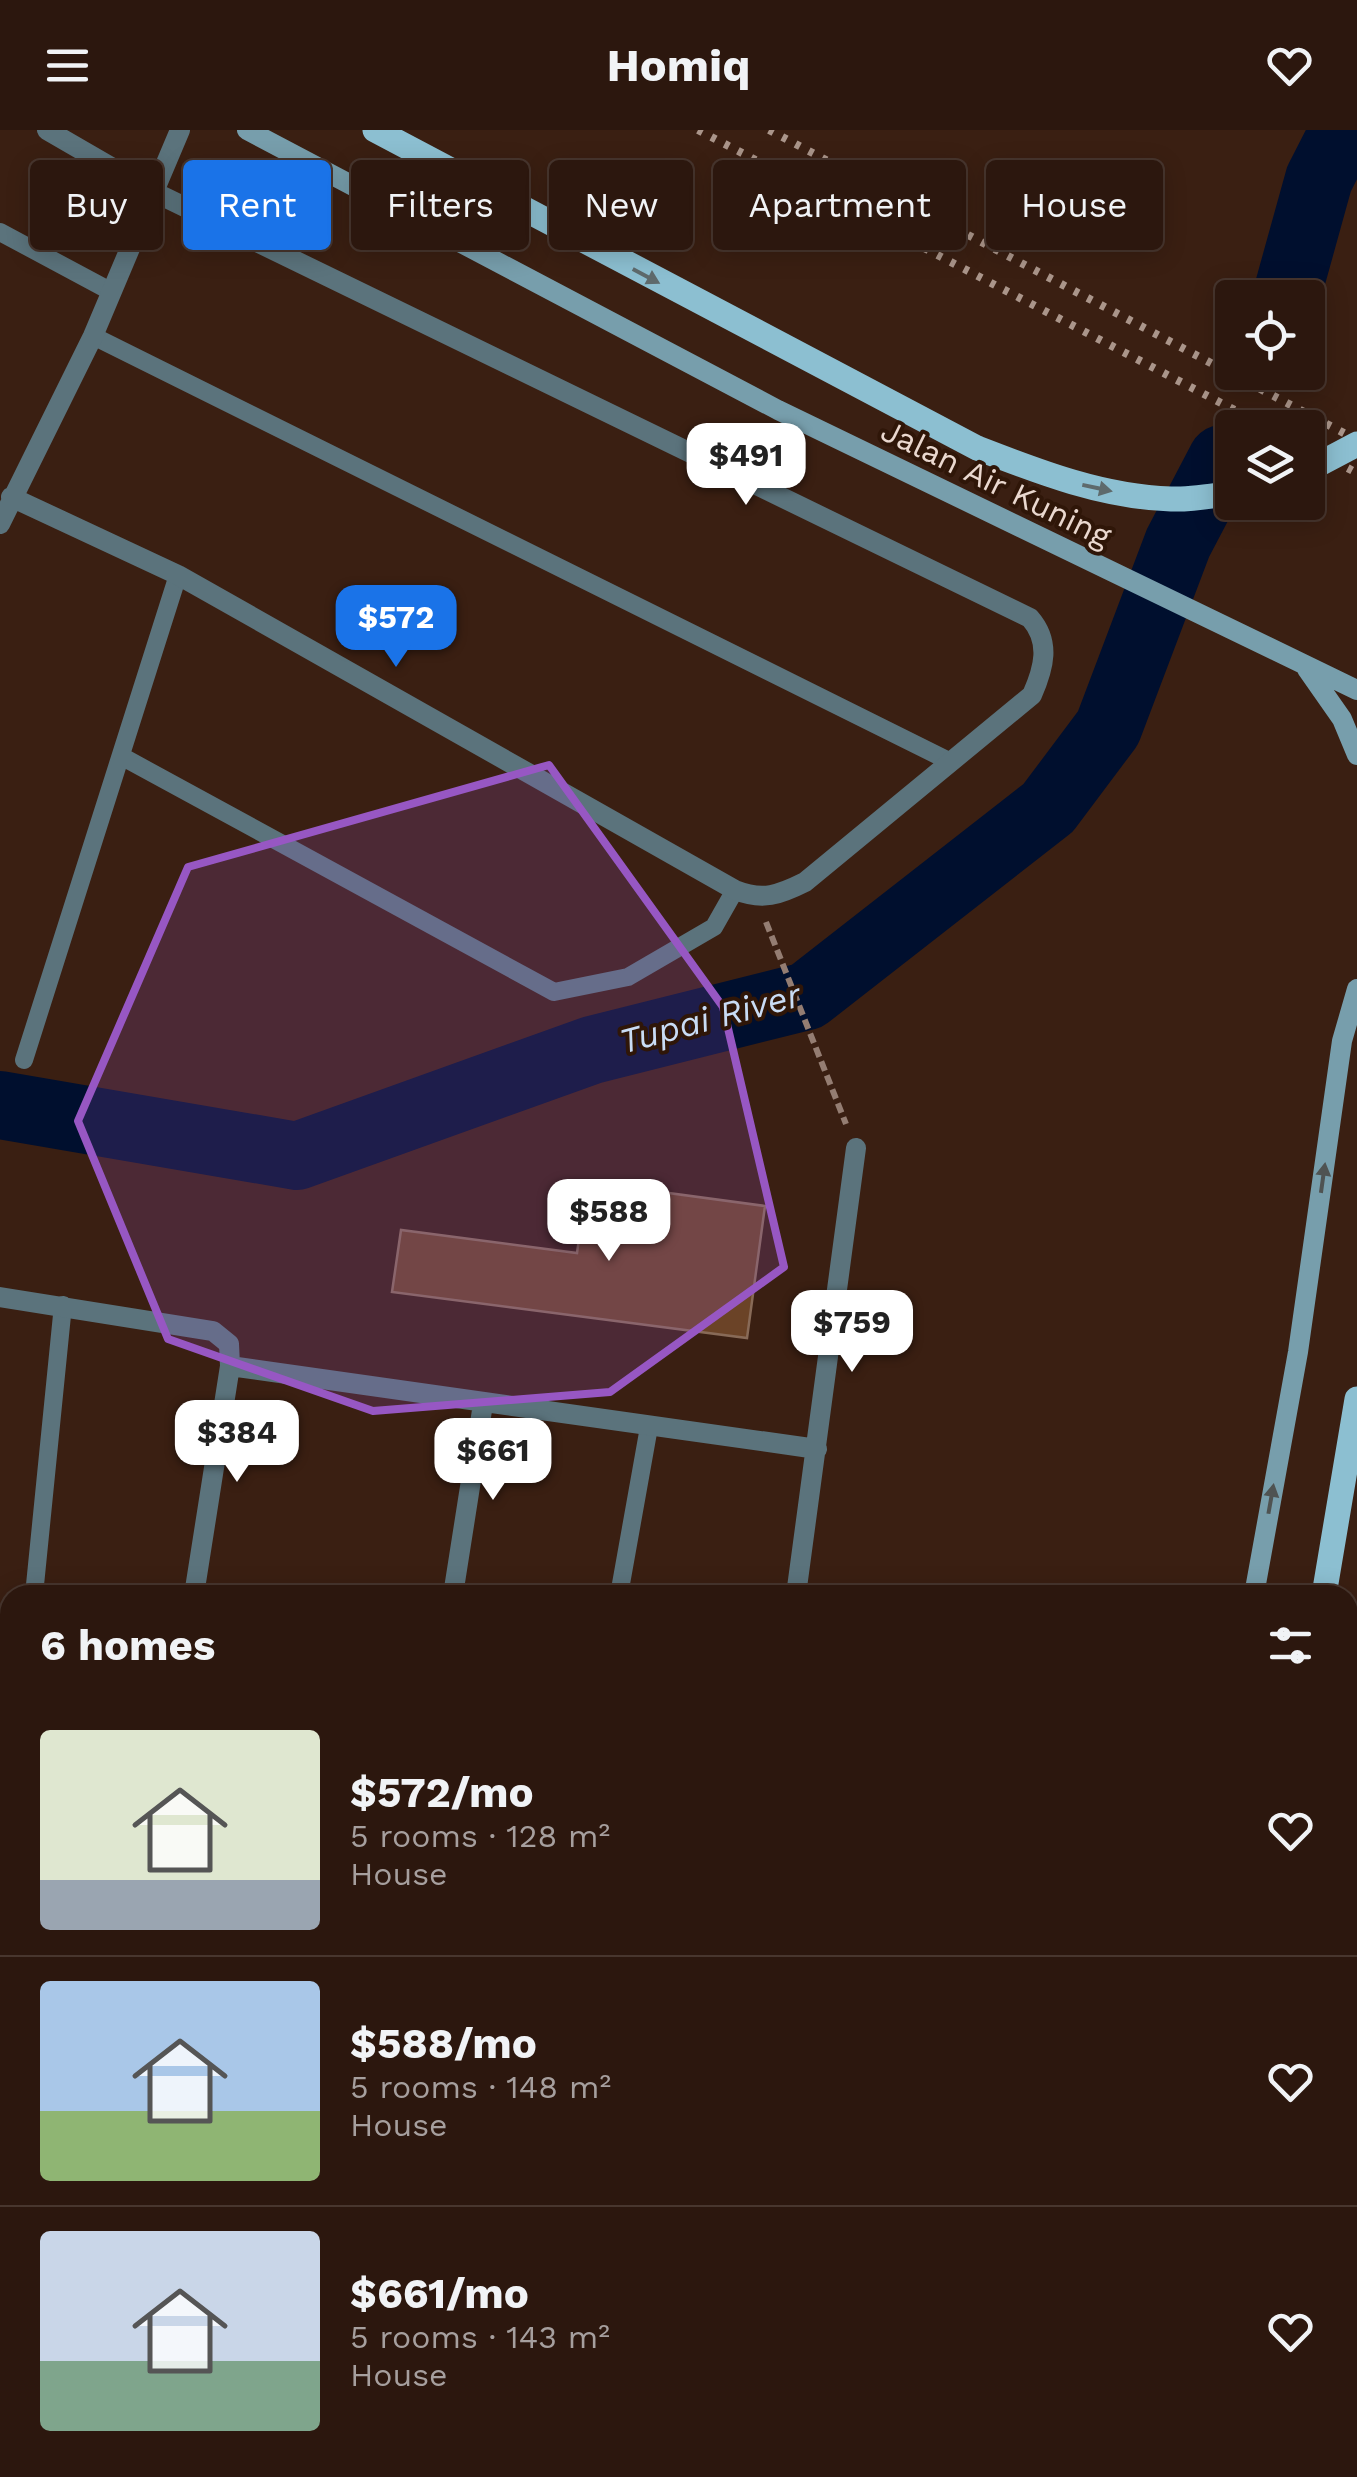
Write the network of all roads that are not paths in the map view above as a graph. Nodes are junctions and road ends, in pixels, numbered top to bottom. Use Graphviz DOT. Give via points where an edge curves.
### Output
graph roads {
  1 [pos="47,130"];
  2 [pos="180,130"];
  3 [pos="247,130"];
  4 [pos="375,130"];
  5 [pos="99,160"];
  6 [pos="163,171"];
  7 [pos="163,196"];
  8 [pos="0,232"];
  9 [pos="130,250"];
  10 [pos="112,292"];
  11 [pos="92,336"];
  12 [pos="1357,444"];
  13 [pos="1325,461"];
  14 [pos="1215,495"];
  15 [pos="11,497"];
  16 [pos="0,524"];
  17 [pos="178,575"];
  18 [pos="1306,668"];
  19 [pos="1357,690"];
  20 [pos="1357,755"];
  21 [pos="121,756"];
  22 [pos="951,762"];
  23 [pos="735,890"];
  24 [pos="1357,988"];
  25 [pos="1342,1041"];
  26 [pos="1357,1057"];
  27 [pos="24,1060"];
  28 [pos="856,1148"];
  29 [pos="0,1297"];
  30 [pos="64,1305"];
  31 [pos="230,1366"];
  32 [pos="1357,1398"];
  33 [pos="483,1404"];
  34 [pos="649,1427"];
  35 [pos="817,1449"];
  36 [pos="35,1585"];
  37 [pos="196,1585"];
  38 [pos="454,1585"];
  39 [pos="620,1585"];
  40 [pos="797,1585"];
  41 [pos="1256,1585"];
  42 [pos="1326,1585"];
  1 -- 5 [label="street"];
  2 -- 6 [label="street"];
  3 -- 18 [label="main road, Jalan Air Kuning" via="778,410"];
  4 -- 14 [label="main road, one-way" via="976,448 1059,480 1134,496"];
  7 -- 22 [label="street" via="1030,618 1045,648 1032,695"];
  8 -- 10 [label="lane"];
  9 -- 10 [label="street"];
  10 -- 11 [label="street"];
  11 -- 15 [label="street"];
  11 -- 22 [label="lane"];
  12 -- 13 [label="main road, bridge"];
  15 -- 16 [label="street"];
  15 -- 17 [label="street"];
  17 -- 21 [label="lane"];
  17 -- 23 [label="street"];
  18 -- 19 [label="main road, Jalan Air Kuning"];
  18 -- 20 [label="main road" via="1342,719"];
  21 -- 23 [label="lane" via="554,992 628,977 714,927"];
  21 -- 27 [label="lane"];
  22 -- 23 [label="street" via="805,882 757,899"];
  24 -- 25 [label="main road"];
  25 -- 26 [label="main road"];
  41 -- 25 [label="main road, one-way" via="1298,1352"];
  28 -- 35 [label="street"];
  29 -- 30 [label="street"];
  30 -- 31 [label="street" via="213,1332 228,1344"];
  30 -- 36 [label="lane"];
  31 -- 33 [label="street"];
  31 -- 37 [label="street"];
  32 -- 42 [label="main road"];
  33 -- 34 [label="street"];
  33 -- 38 [label="street"];
  34 -- 35 [label="street"];
  34 -- 39 [label="lane"];
  35 -- 40 [label="street"];
}
